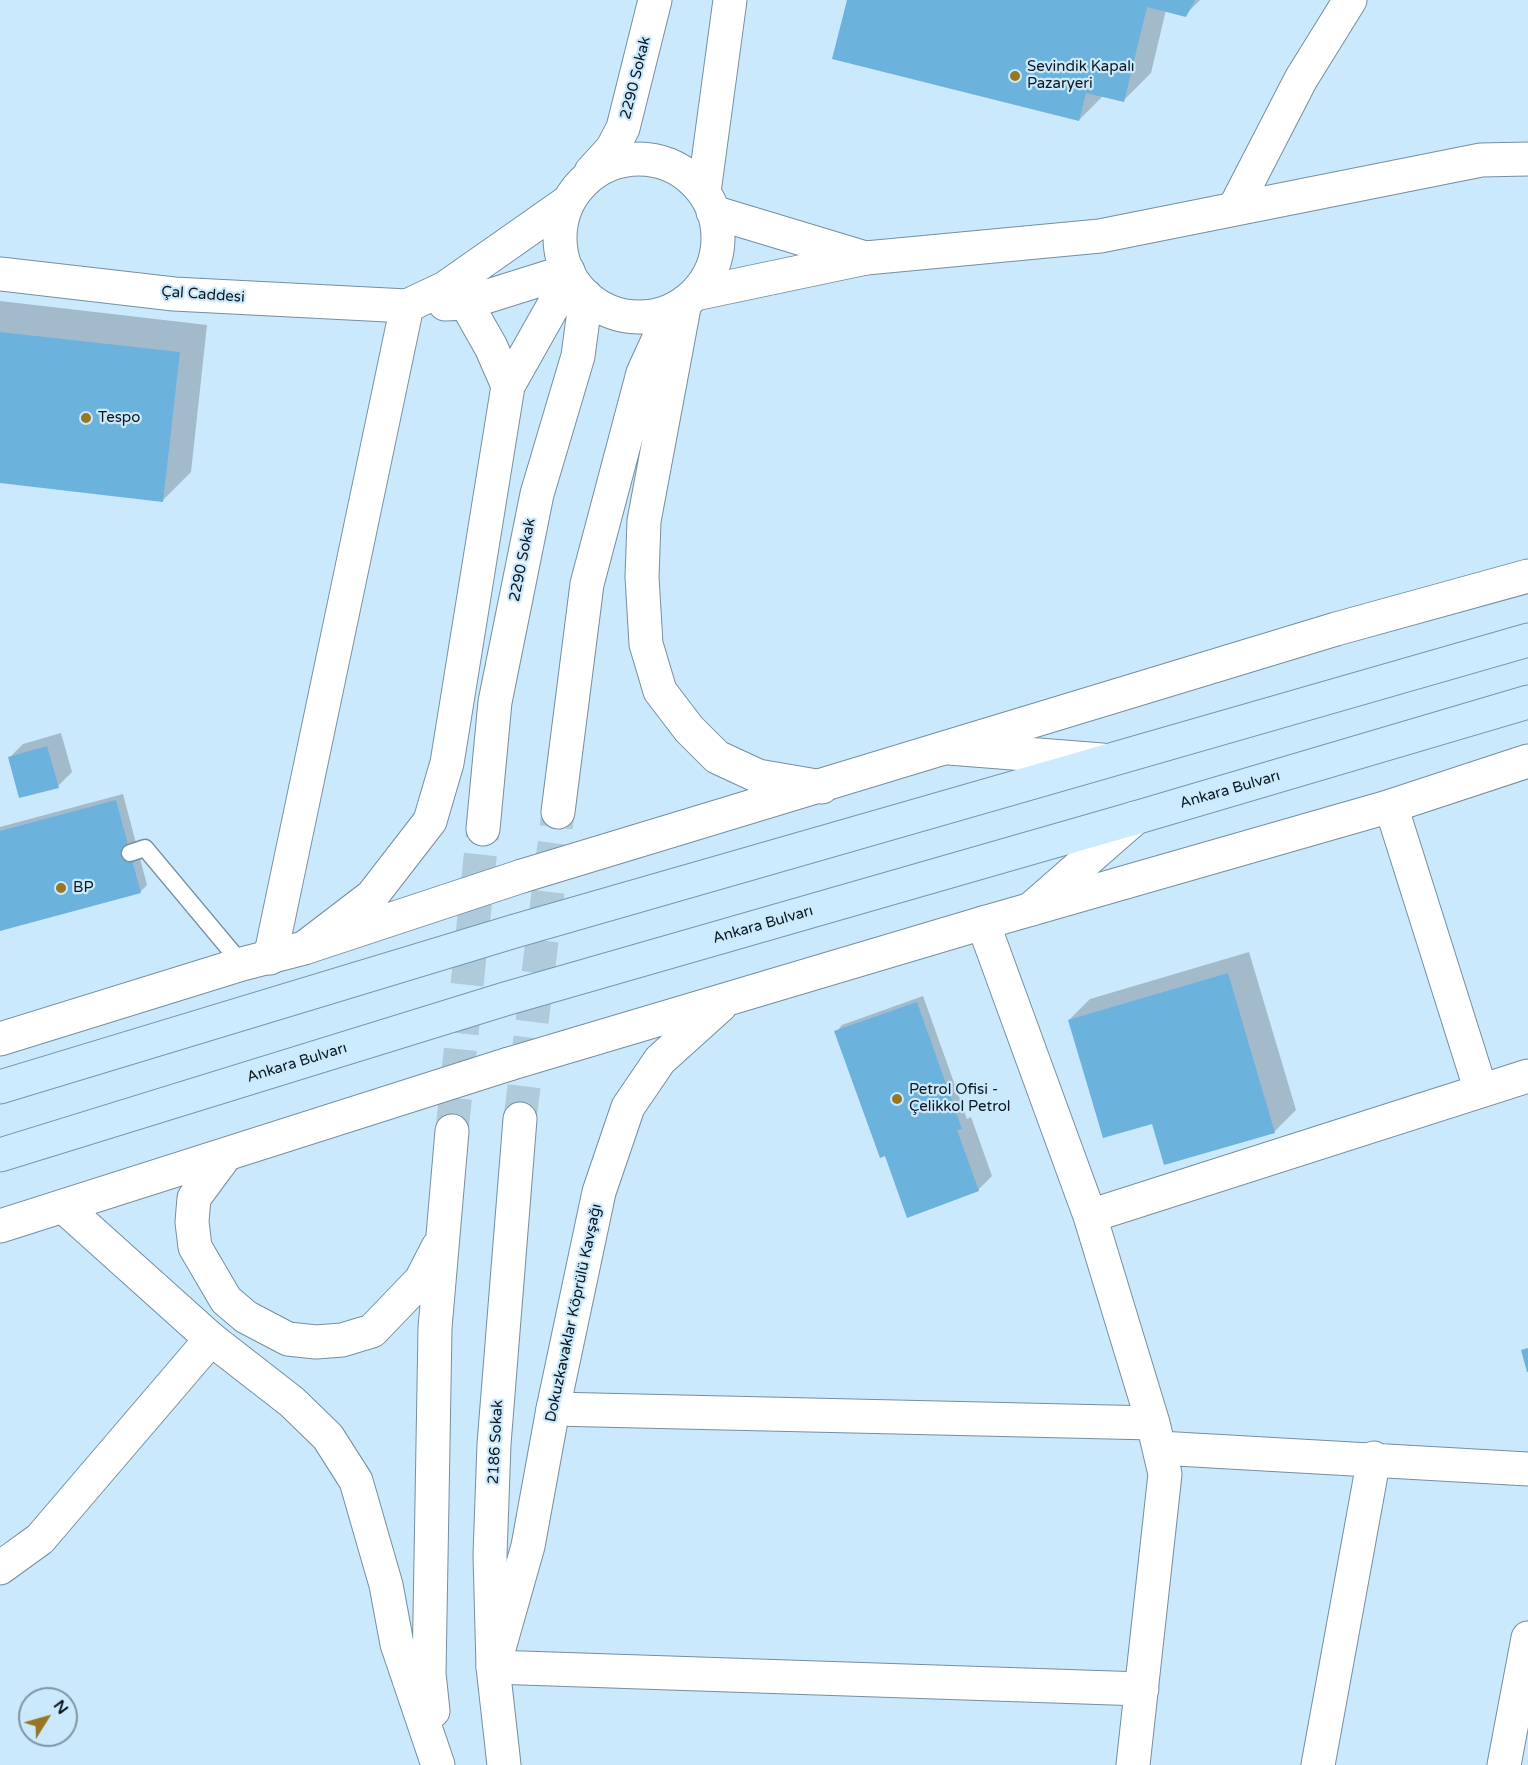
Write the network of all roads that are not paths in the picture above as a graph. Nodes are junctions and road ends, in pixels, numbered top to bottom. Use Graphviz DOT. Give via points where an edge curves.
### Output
graph roads {
  1 [pos="655,0"];
  2 [pos="730,0"];
  3 [pos="1350,0"];
  4 [pos="1528,159"];
  5 [pos="577,190"];
  6 [pos="709,202"];
  7 [pos="1234,207"];
  8 [pos="866,258"];
  9 [pos="0,274"];
  10 [pos="575,281"];
  11 [pos="686,301"];
  12 [pos="466,303"];
  13 [pos="407,306"];
  14 [pos="508,386"];
  15 [pos="1528,576"];
  16 [pos="1528,640"];
  17 [pos="1528,702"];
  18 [pos="950,748"];
  19 [pos="1102,760"];
  20 [pos="1528,761"];
  21 [pos="822,787"];
  22 [pos="1391,806"];
  23 [pos="558,812"];
  24 [pos="1135,818"];
  25 [pos="483,829"];
  26 [pos="130,853"];
  27 [pos="1031,909"];
  28 [pos="983,923"];
  29 [pos="304,948"];
  30 [pos="256,961"];
  31 [pos="729,999"];
  32 [pos="0,1039"];
  33 [pos="1528,1076"];
  34 [pos="0,1087"];
  35 [pos="1481,1091"];
  36 [pos="520,1119"];
  37 [pos="452,1131"];
  38 [pos="0,1155"];
  39 [pos="225,1156"];
  40 [pos="64,1207"];
  41 [pos="1090,1216"];
  42 [pos="0,1226"];
  43 [pos="444,1234"];
  44 [pos="211,1339"];
  45 [pos="553,1409"];
  46 [pos="1156,1435"];
  47 [pos="1374,1458"];
  48 [pos="1528,1469"];
  49 [pos="0,1568"];
  50 [pos="1528,1638"];
  51 [pos="494,1666"];
  52 [pos="1142,1689"];
  53 [pos="438,1765"];
  54 [pos="504,1765"];
  55 [pos="1133,1765"];
  56 [pos="1318,1765"];
  57 [pos="1504,1765"];
  1 -- 5 [label="street, 2290 Sokak" via="623,129 612,149"];
  2 -- 6 [label="street"];
  3 -- 7 [label="street" via="1302,79"];
  4 -- 7 [label="street" via="1481,160"];
  5 -- 6 [label="street" via="607,165 633,159 660,161 685,173"];
  5 -- 10 [label="street, 2290 Sokak" via="561,225 561,252"];
  5 -- 13 [label="street" via="445,288"];
  6 -- 8 [label="street"];
  6 -- 11 [label="street" via="718,234 716,256 708,277"];
  7 -- 8 [label="street" via="1100,236"];
  8 -- 11 [label="street"];
  9 -- 13 [label="street, Çal Caddesi" via="174,294"];
  10 -- 11 [label="street" via="607,310 631,316 656,315"];
  10 -- 12 [label="street, Çal Caddesi"];
  10 -- 14 [label="street"];
  10 -- 25 [label="street, 2290 Sokak" via="578,356 537,494 495,702"];
  11 -- 21 [label="street" via="644,521 646,644 660,691 717,758 758,776"];
  11 -- 23 [label="street" via="659,338 644,373 587,584"];
  12 -- 13 [label="street, Çal Caddesi"];
  12 -- 14 [label="street"];
  13 -- 30 [label="street"];
  14 -- 29 [label="street" via="447,763 430,821 372,896"];
  15 -- 18 [label="street" via="1336,629"];
  16 -- 19 [label="main road"];
  17 -- 24 [label="main road, Ankara Bulvarı"];
  18 -- 19 [label="street"];
  18 -- 21 [label="street"];
  19 -- 34 [label="main road" via="515,931"];
  20 -- 22 [label="street"];
  21 -- 29 [label="street" via="522,876"];
  22 -- 27 [label="street"];
  22 -- 35 [label="street"];
  24 -- 27 [label="street"];
  24 -- 38 [label="main road, Ankara Bulvarı" via="505,999"];
  26 -- 30 [label="lane" via="145,848"];
  27 -- 28 [label="street"];
  28 -- 31 [label="street"];
  28 -- 41 [label="street"];
  29 -- 30 [label="street"];
  30 -- 32 [label="street"];
  31 -- 39 [label="street"];
  31 -- 45 [label="street, Dokuzkavaklar Köprülü Kavşağı" via="660,1060 628,1107 598,1192"];
  33 -- 35 [label="street"];
  35 -- 41 [label="street"];
  36 -- 51 [label="street, 2186 Sokak" via="494,1444 490,1556"];
  37 -- 43 [label="street"];
  39 -- 40 [label="street"];
  39 -- 43 [label="street" via="194,1198 195,1247 226,1300 246,1317 288,1339 342,1340 372,1331 421,1280"];
  40 -- 42 [label="street"];
  40 -- 44 [label="street"];
  41 -- 46 [label="street"];
  43 -- 53 [label="street" via="435,1328 429,1674"];
  44 -- 49 [label="street" via="40,1539"];
  44 -- 53 [label="street" via="328,1437 356,1481 386,1585 397,1644"];
  45 -- 46 [label="street"];
  45 -- 51 [label="street, Dokuzkavaklar Köprülü Kavşağı" via="528,1546"];
  46 -- 47 [label="street"];
  46 -- 52 [label="street" via="1165,1474"];
  47 -- 48 [label="street"];
  47 -- 56 [label="street"];
  50 -- 57 [label="street"];
  51 -- 52 [label="street"];
  51 -- 54 [label="street, 2186 Sokak"];
  52 -- 55 [label="street"];
}
